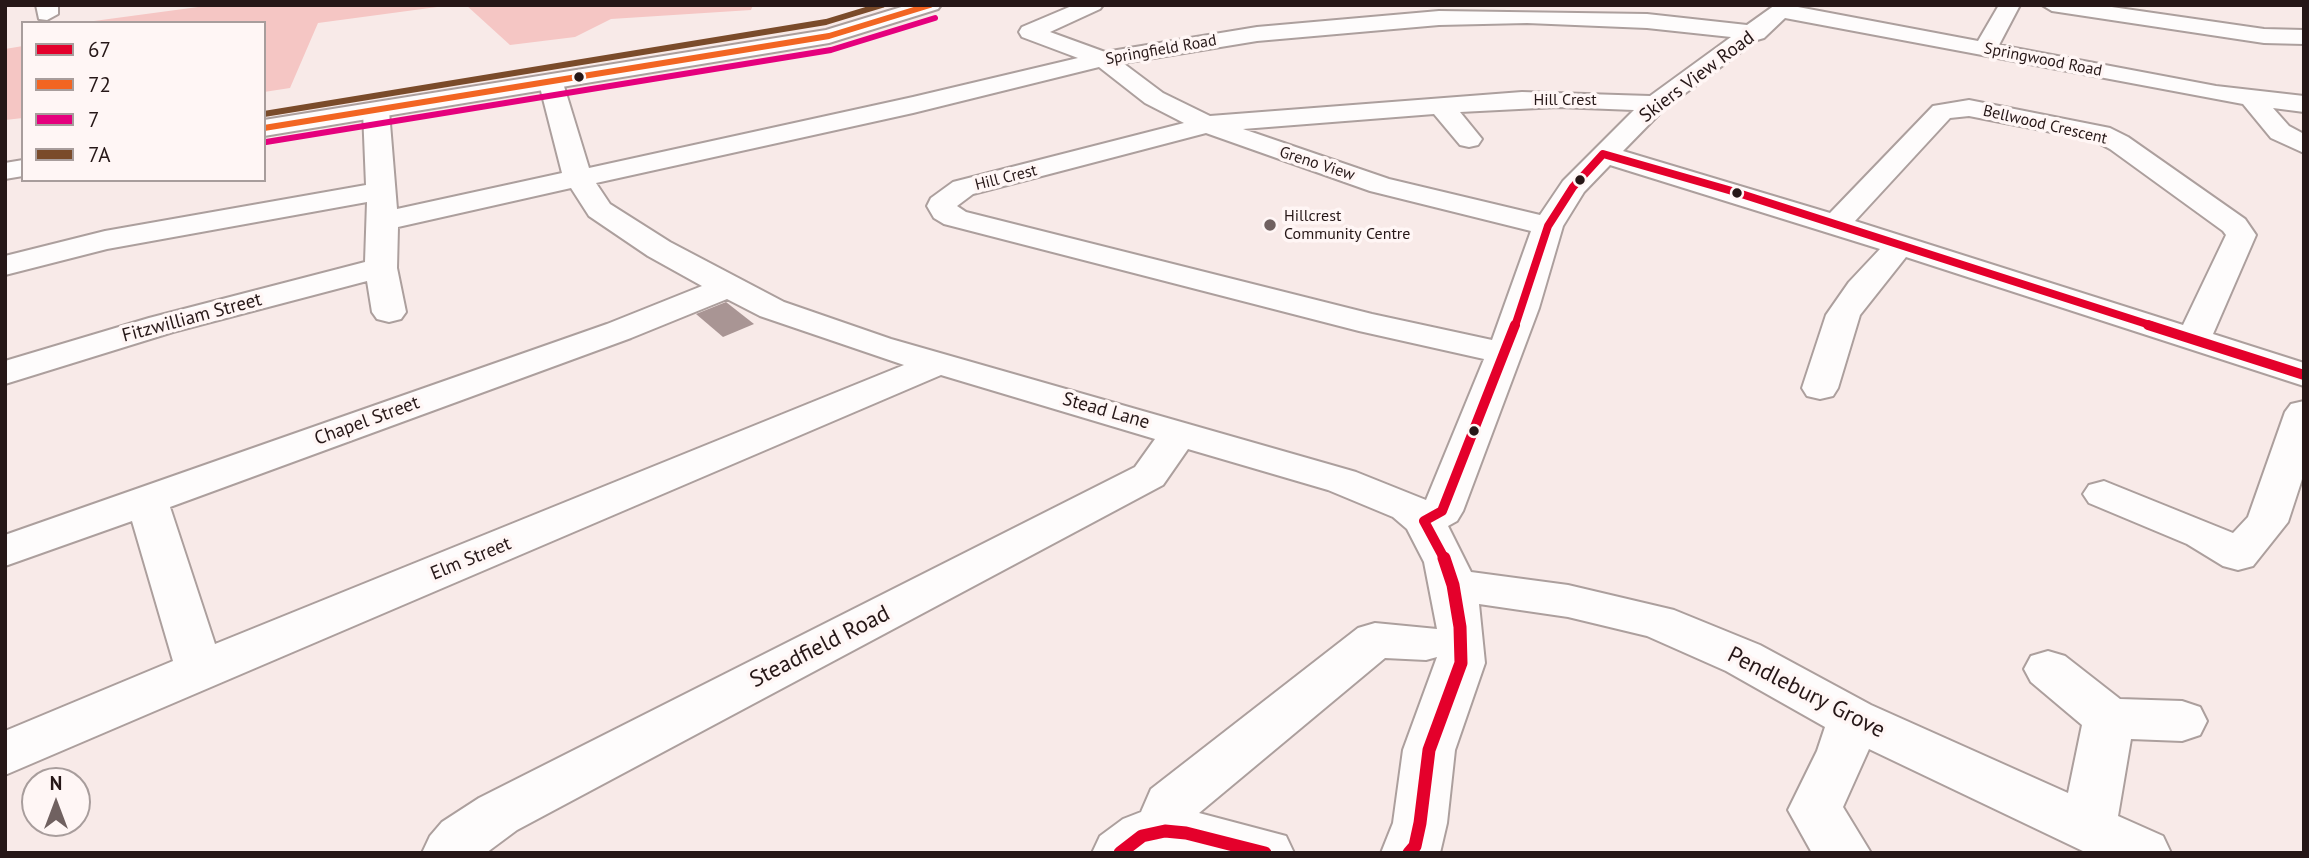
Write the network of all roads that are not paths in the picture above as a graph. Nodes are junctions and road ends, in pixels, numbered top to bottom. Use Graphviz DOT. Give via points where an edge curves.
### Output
graph roads {
  1 [pos="931,5"];
  2 [pos="1093,5"];
  3 [pos="2010,5"];
  4 [pos="2052,5"];
  5 [pos="1786,8"];
  6 [pos="1438,11"];
  7 [pos="1756,33"];
  8 [pos="2304,37"];
  9 [pos="1985,49"];
  10 [pos="1103,60"];
  11 [pos="551,83"];
  12 [pos="2251,97"];
  13 [pos="1439,104"];
  14 [pos="1655,104"];
  15 [pos="2304,104"];
  16 [pos="376,111"];
  17 [pos="1207,125"];
  18 [pos="266,128"];
  19 [pos="1469,139"];
  20 [pos="2304,145"];
  21 [pos="1603,154"];
  22 [pos="578,176"];
  23 [pos="381,191"];
  24 [pos="383,221"];
  25 [pos="1836,224"];
  26 [pos="1548,226"];
  27 [pos="1900,245"];
  28 [pos="5,266"];
  29 [pos="381,268"];
  30 [pos="728,287"];
  31 [pos="389,312"];
  32 [pos="2193,339"];
  33 [pos="1505,353"];
  34 [pos="937,364"];
  35 [pos="5,373"];
  36 [pos="2304,375"];
  37 [pos="1820,388"];
  38 [pos="2304,412"];
  39 [pos="1180,432"];
  40 [pos="2104,494"];
  41 [pos="147,501"];
  42 [pos="1424,521"];
  43 [pos="5,551"];
  44 [pos="1453,585"];
  45 [pos="1426,643"];
  46 [pos="2048,669"];
  47 [pos="200,670"];
  48 [pos="2109,718"];
  49 [pos="1853,719"];
  50 [pos="2182,720"];
  51 [pos="5,754"];
  52 [pos="2088,828"];
  53 [pos="1143,842"];
  54 [pos="450,853"];
  55 [pos="1266,853"];
  56 [pos="1409,853"];
  57 [pos="1843,853"];
  58 [pos="2143,853"];
  1 -- 11 [label="street" via="829,36"];
  2 -- 10 [label="street" via="1030,33"];
  3 -- 9 [label="street"];
  4 -- 8 [label="street" via="2264,36"];
  5 -- 7 [label="street, Skiers View Road"];
  5 -- 9 [label="street, Springwood Road"];
  6 -- 7 [label="street, Springfield Road" via="1647,20"];
  6 -- 10 [label="street, Springfield Road"];
  7 -- 14 [label="street, Skiers View Road"];
  9 -- 12 [label="street, Springwood Road"];
  10 -- 17 [label="street, Greno View" via="1154,98"];
  10 -- 22 [label="street, Springfield Road"];
  11 -- 16 [label="street"];
  11 -- 22 [label="street, Stead Lane"];
  12 -- 15 [label="street, Springwood Road"];
  12 -- 20 [label="street" via="2280,132"];
  13 -- 14 [label="street, Hill Crest" via="1558,99"];
  13 -- 17 [label="street, Hill Crest"];
  13 -- 19 [label="street"];
  14 -- 21 [label="street, Skiers View Road"];
  16 -- 18 [label="street"];
  16 -- 23 [label="street"];
  17 -- 26 [label="street, Greno View" via="1380,185"];
  17 -- 33 [label="street, Hill Crest" via="963,188 942,206 955,218 1371,324"];
  21 -- 25 [label="street"];
  21 -- 26 [label="street, Skiers View Road" via="1573,187"];
  22 -- 24 [label="street, Springfield Road"];
  22 -- 30 [label="street, Stead Lane" via="599,210"];
  23 -- 24 [label="street"];
  23 -- 28 [label="street" via="105,240"];
  24 -- 29 [label="street"];
  25 -- 27 [label="street"];
  25 -- 32 [label="street, Bellwood Crescent" via="1942,111 1969,108 2101,134 2203,202 2241,235"];
  26 -- 33 [label="street, Skiers View Road"];
  27 -- 32 [label="street"];
  27 -- 37 [label="street" via="1843,315"];
  29 -- 31 [label="street"];
  29 -- 35 [label="street, Fitzwilliam Street" via="161,325"];
  30 -- 34 [label="street, Stead Lane" via="772,309"];
  30 -- 41 [label="street, Chapel Street" via="619,331"];
  32 -- 36 [label="street"];
  33 -- 42 [label="street, Skiers View Road" via="1442,511"];
  34 -- 39 [label="street, Stead Lane"];
  34 -- 47 [label="street, Elm Street"];
  38 -- 40 [label="street" via="2267,522 2238,555 2202,534"];
  39 -- 42 [label="street, Stead Lane" via="1387,497"];
  39 -- 54 [label="street, Steadfield Road" via="1149,476 499,814"];
  41 -- 43 [label="street, Chapel Street"];
  41 -- 47 [label="street"];
  42 -- 44 [label="street, Stead Lane"];
  44 -- 49 [label="street, Pendlebury Grove" via="1568,601 1658,622 1743,658"];
  44 -- 56 [label="street, Stead Lane" via="1461,663 1429,750 1420,823"];
  45 -- 53 [label="street" via="1375,640 1170,806"];
  46 -- 48 [label="street"];
  47 -- 51 [label="street, Elm Street"];
  48 -- 50 [label="street"];
  48 -- 52 [label="street"];
  49 -- 52 [label="street, Pendlebury Grove"];
  49 -- 57 [label="street" via="1815,810"];
  52 -- 58 [label="street, Pendlebury Grove"];
  53 -- 55 [label="street" via="1186,832"];
}
